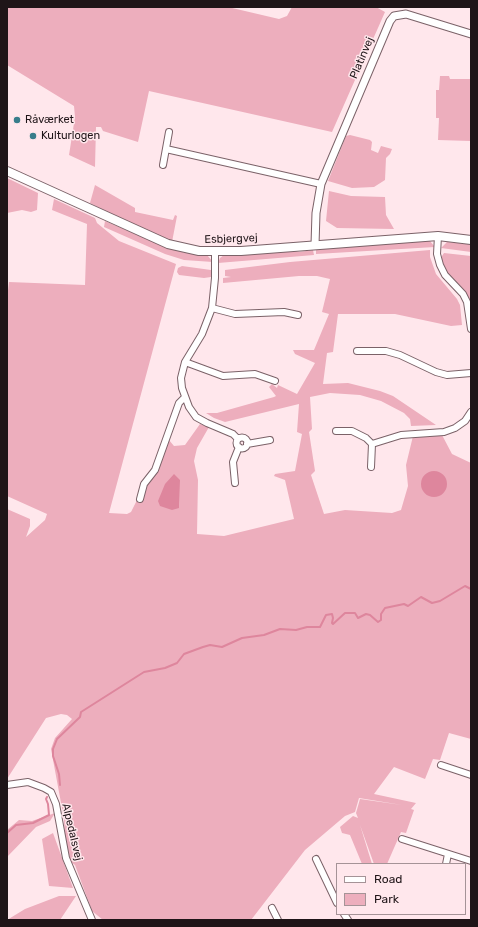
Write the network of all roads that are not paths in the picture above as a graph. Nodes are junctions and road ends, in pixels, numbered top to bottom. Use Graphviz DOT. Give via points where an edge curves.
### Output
graph roads {
  1 [pos="471,34"];
  2 [pos="169,132"];
  3 [pos="166,149"];
  4 [pos="163,165"];
  5 [pos="7,171"];
  6 [pos="321,184"];
  7 [pos="438,236"];
  8 [pos="471,240"];
  9 [pos="315,245"];
  10 [pos="215,252"];
  11 [pos="212,308"];
  12 [pos="298,315"];
  13 [pos="471,328"];
  14 [pos="357,351"];
  15 [pos="185,362"];
  16 [pos="471,373"];
  17 [pos="275,381"];
  18 [pos="184,398"];
  19 [pos="471,412"];
  20 [pos="336,431"];
  21 [pos="238,439"];
  22 [pos="270,440"];
  23 [pos="247,444"];
  24 [pos="372,444"];
  25 [pos="239,447"];
  26 [pos="371,467"];
  27 [pos="235,483"];
  28 [pos="140,499"];
  29 [pos="441,765"];
  30 [pos="471,775"];
  31 [pos="7,785"];
  32 [pos="402,840"];
  33 [pos="448,854"];
  34 [pos="316,859"];
  35 [pos="471,860"];
  36 [pos="446,863"];
  37 [pos="336,901"];
  38 [pos="272,908"];
  39 [pos="92,920"];
  40 [pos="278,920"];
  1 -- 6 [label="street, Platinvej" via="406,14 394,16"];
  2 -- 3 [label="street"];
  3 -- 4 [label="street"];
  3 -- 6 [label="street"];
  5 -- 10 [label="main road, Esbjergvej" via="168,244"];
  6 -- 9 [label="street, Platinvej" via="316,213"];
  7 -- 8 [label="main road, Esbjergvej"];
  7 -- 9 [label="main road, Esbjergvej"];
  7 -- 13 [label="street" via="437,254 440,265 467,302"];
  9 -- 10 [label="main road, Esbjergvej"];
  10 -- 11 [label="street"];
  11 -- 12 [label="street" via="237,314 284,312"];
  11 -- 15 [label="street" via="202,334"];
  14 -- 16 [label="street" via="386,351 446,375"];
  15 -- 17 [label="street" via="223,376 255,374"];
  15 -- 18 [label="street" via="181,378"];
  18 -- 21 [label="street" via="196,417 233,434"];
  18 -- 28 [label="street" via="179,403 155,470 144,484"];
  19 -- 24 [label="street" via="465,421 444,432 402,435"];
  20 -- 24 [label="street" via="352,431"];
  21 -- 23 [label="street" via="244,438"];
  21 -- 25 [label="street"];
  22 -- 23 [label="street"];
  23 -- 25 [label="street" via="244,448"];
  24 -- 26 [label="street"];
  25 -- 27 [label="street" via="233,462"];
  29 -- 30 [label="street"];
  31 -- 39 [label="street, Alpedalsvej" via="28,782 51,792 56,804 66,858"];
  32 -- 33 [label="street"];
  33 -- 35 [label="street"];
  33 -- 36 [label="street"];
  34 -- 37 [label="street"];
  38 -- 40 [label="street"];
}
